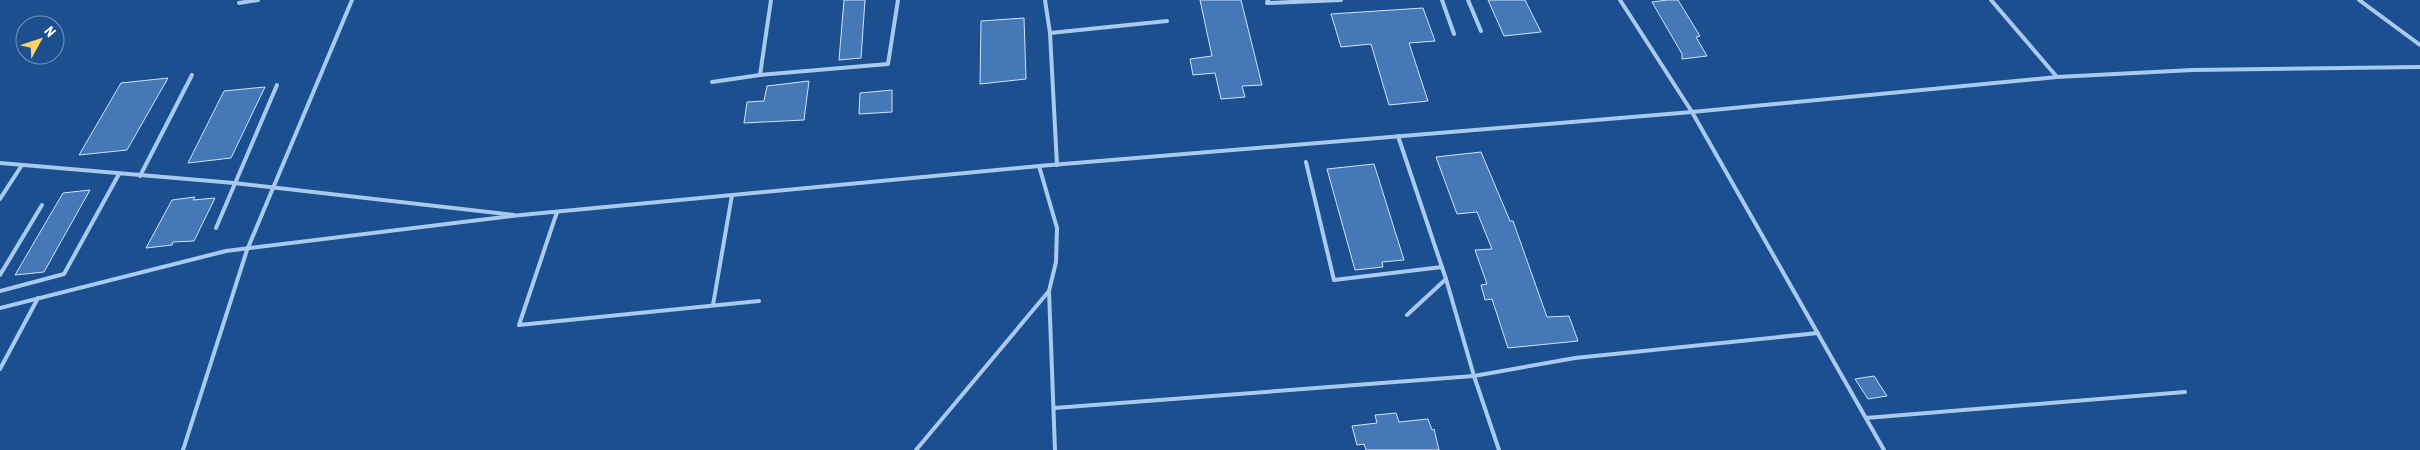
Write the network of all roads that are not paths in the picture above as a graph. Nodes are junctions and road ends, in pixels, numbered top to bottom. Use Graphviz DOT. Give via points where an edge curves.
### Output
graph roads {
  1 [pos="258,0"];
  2 [pos="352,0"];
  3 [pos="770,0"];
  4 [pos="898,0"];
  5 [pos="1045,0"];
  6 [pos="1268,0"];
  7 [pos="1341,0"];
  8 [pos="1441,0"];
  9 [pos="1468,0"];
  10 [pos="1620,0"];
  11 [pos="1991,0"];
  12 [pos="2358,0"];
  13 [pos="239,3"];
  14 [pos="1167,20"];
  15 [pos="1481,31"];
  16 [pos="1050,32"];
  17 [pos="1454,34"];
  18 [pos="2420,45"];
  19 [pos="2420,67"];
  20 [pos="192,75"];
  21 [pos="760,75"];
  22 [pos="2057,77"];
  23 [pos="712,82"];
  24 [pos="277,85"];
  25 [pos="1692,112"];
  26 [pos="1398,136"];
  27 [pos="1306,162"];
  28 [pos="0,163"];
  29 [pos="1057,164"];
  30 [pos="22,166"];
  31 [pos="1039,166"];
  32 [pos="120,174"];
  33 [pos="140,176"];
  34 [pos="234,183"];
  35 [pos="273,189"];
  36 [pos="732,195"];
  37 [pos="0,199"];
  38 [pos="42,205"];
  39 [pos="557,212"];
  40 [pos="521,215"];
  41 [pos="216,228"];
  42 [pos="247,250"];
  43 [pos="1442,267"];
  44 [pos="0,275"];
  45 [pos="1446,279"];
  46 [pos="0,291"];
  47 [pos="1049,291"];
  48 [pos="38,298"];
  49 [pos="759,300"];
  50 [pos="713,305"];
  51 [pos="0,308"];
  52 [pos="1407,314"];
  53 [pos="1818,333"];
  54 [pos="0,369"];
  55 [pos="1474,376"];
  56 [pos="2185,392"];
  57 [pos="1054,408"];
  58 [pos="1866,418"];
  59 [pos="183,450"];
  60 [pos="916,450"];
  61 [pos="1055,450"];
  62 [pos="1498,450"];
  63 [pos="1884,450"];
  1 -- 13 [label="lane"];
  2 -- 35 [label="lane"];
  3 -- 21 [label="lane"];
  4 -- 21 [label="lane" via="888,64"];
  5 -- 16 [label="lane"];
  6 -- 7 [label="lane" via="1267,3"];
  8 -- 17 [label="lane"];
  9 -- 15 [label="lane"];
  10 -- 25 [label="lane"];
  11 -- 22 [label="lane"];
  12 -- 18 [label="lane"];
  14 -- 16 [label="lane"];
  16 -- 29 [label="lane"];
  19 -- 22 [label="lane" via="2193,70"];
  20 -- 33 [label="lane"];
  21 -- 23 [label="lane"];
  22 -- 25 [label="lane"];
  24 -- 34 [label="lane"];
  25 -- 26 [label="lane"];
  25 -- 53 [label="lane"];
  26 -- 29 [label="lane"];
  26 -- 43 [label="lane"];
  27 -- 43 [label="lane" via="1334,280"];
  28 -- 30 [label="lane"];
  29 -- 31 [label="lane"];
  30 -- 32 [label="lane"];
  30 -- 37 [label="lane"];
  31 -- 36 [label="lane"];
  31 -- 47 [label="lane" via="1057,228 1056,262"];
  32 -- 33 [label="lane"];
  32 -- 46 [label="lane" via="64,274"];
  33 -- 34 [label="lane"];
  34 -- 35 [label="lane"];
  34 -- 41 [label="lane"];
  35 -- 40 [label="lane"];
  35 -- 42 [label="lane"];
  36 -- 39 [label="lane"];
  36 -- 50 [label="lane"];
  38 -- 44 [label="lane"];
  39 -- 40 [label="lane"];
  39 -- 50 [label="lane" via="519,325"];
  40 -- 42 [label="lane"];
  42 -- 48 [label="lane" via="226,251"];
  42 -- 59 [label="lane"];
  43 -- 45 [label="lane"];
  45 -- 52 [label="lane"];
  45 -- 55 [label="lane"];
  47 -- 57 [label="lane"];
  47 -- 60 [label="lane"];
  48 -- 51 [label="lane"];
  48 -- 54 [label="lane"];
  49 -- 50 [label="lane"];
  53 -- 55 [label="lane" via="1575,358"];
  53 -- 58 [label="lane"];
  55 -- 57 [label="lane"];
  55 -- 62 [label="lane"];
  56 -- 58 [label="lane"];
  57 -- 61 [label="lane"];
  58 -- 63 [label="lane"];
}
